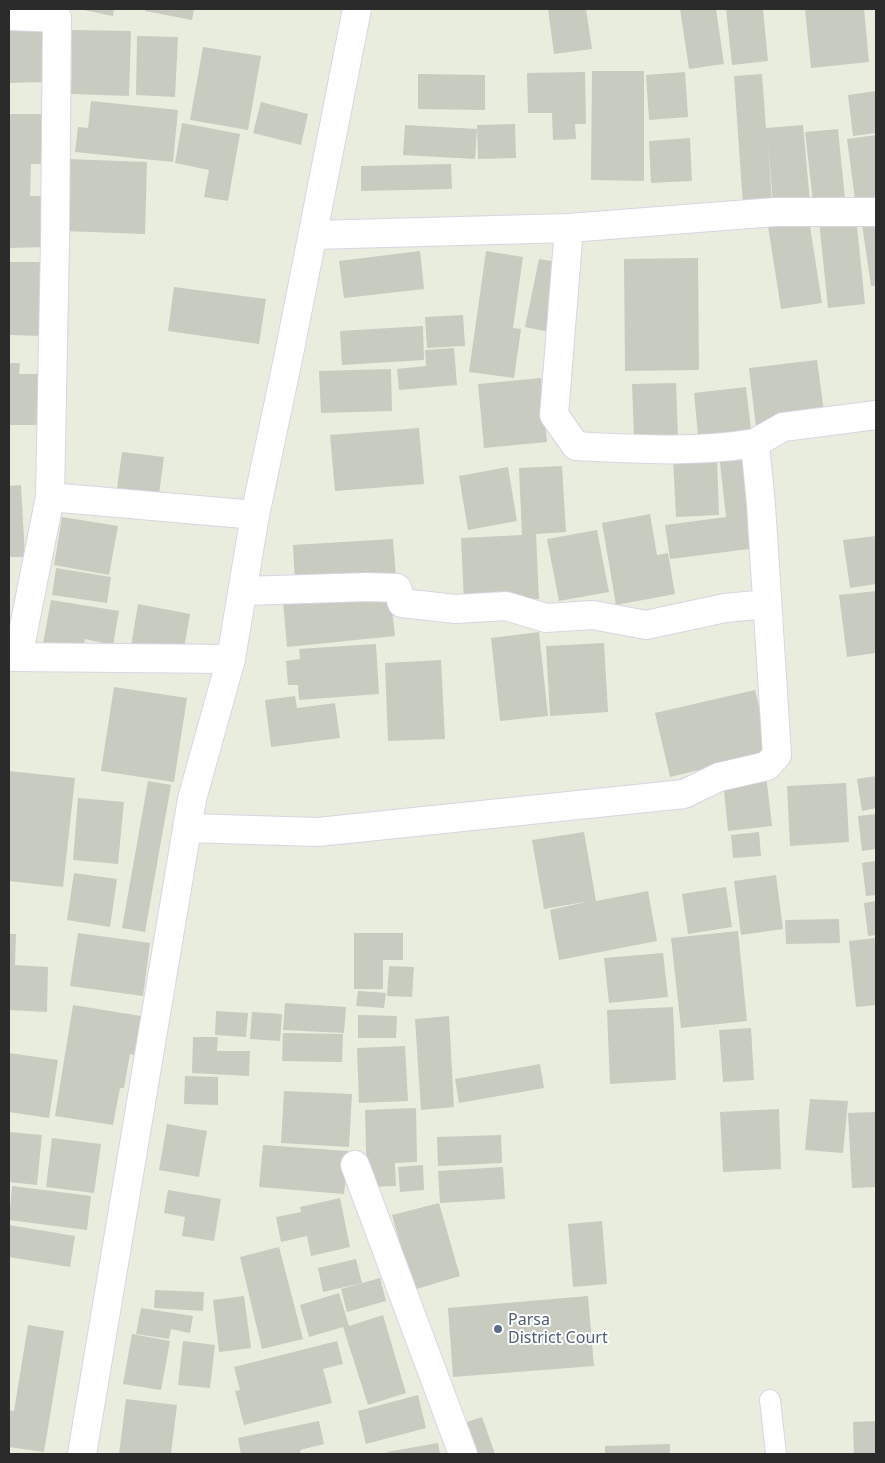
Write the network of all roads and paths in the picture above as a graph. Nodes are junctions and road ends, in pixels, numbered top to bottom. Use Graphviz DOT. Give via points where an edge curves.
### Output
graph roads {
  1 [pos="357,9"];
  2 [pos="9,16"];
  3 [pos="876,212"];
  4 [pos="569,228"];
  5 [pos="313,235"];
  6 [pos="876,416"];
  7 [pos="755,443"];
  8 [pos="50,497"];
  9 [pos="255,515"];
  10 [pos="243,591"];
  11 [pos="767,604"];
  12 [pos="13,657"];
  13 [pos="231,659"];
  14 [pos="187,828"];
  15 [pos="355,1165"];
  16 [pos="770,1400"];
  17 [pos="82,1454"];
  18 [pos="463,1454"];
  19 [pos="776,1454"];
  1 -- 5 [label="street"];
  2 -- 8 [label="street" via="56,18"];
  3 -- 4 [label="street" via="775,212"];
  4 -- 5 [label="street"];
  4 -- 7 [label="street" via="554,415 576,446 668,450 729,448"];
  5 -- 9 [label="street"];
  6 -- 7 [label="street" via="783,427"];
  7 -- 11 [label="street"];
  8 -- 9 [label="street"];
  8 -- 12 [label="street"];
  9 -- 10 [label="street"];
  10 -- 11 [label="street" via="396,588 402,603 455,609 506,606 546,618 593,615 646,625 725,608"];
  10 -- 13 [label="street"];
  11 -- 14 [label="street" via="777,755 767,766 719,777 684,794 318,832"];
  12 -- 13 [label="street"];
  13 -- 14 [label="street"];
  14 -- 17 [label="street"];
  15 -- 18 [label="street"];
  16 -- 19 [label="lane"];
}
